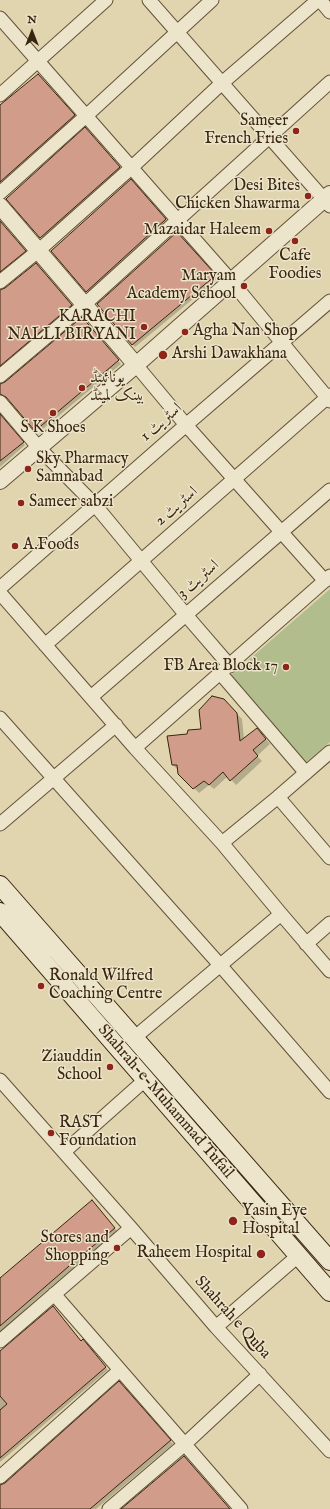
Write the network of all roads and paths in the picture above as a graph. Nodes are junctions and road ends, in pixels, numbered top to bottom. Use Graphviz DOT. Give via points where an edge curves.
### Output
graph roads {
  1 [pos="106,0"];
  2 [pos="149,0"];
  3 [pos="212,0"];
  4 [pos="319,0"];
  5 [pos="330,12"];
  6 [pos="0,18"];
  7 [pos="177,32"];
  8 [pos="38,61"];
  9 [pos="330,82"];
  10 [pos="222,83"];
  11 [pos="0,96"];
  12 [pos="86,116"];
  13 [pos="269,137"];
  14 [pos="131,168"];
  15 [pos="0,193"];
  16 [pos="328,200"];
  17 [pos="0,206"];
  18 [pos="178,221"];
  19 [pos="38,251"];
  20 [pos="0,282"];
  21 [pos="232,282"];
  22 [pos="330,301"];
  23 [pos="84,305"];
  24 [pos="281,343"];
  25 [pos="136,365"];
  26 [pos="0,376"];
  27 [pos="329,398"];
  28 [pos="0,402"];
  29 [pos="186,425"];
  30 [pos="39,448"];
  31 [pos="235,479"];
  32 [pos="0,481"];
  33 [pos="330,490"];
  34 [pos="95,505"];
  35 [pos="282,532"];
  36 [pos="141,561"];
  37 [pos="328,579"];
  38 [pos="0,588"];
  39 [pos="0,593"];
  40 [pos="186,615"];
  41 [pos="45,645"];
  42 [pos="226,670"];
  43 [pos="91,697"];
  44 [pos="0,718"];
  45 [pos="116,725"];
  46 [pos="136,748"];
  47 [pos="330,752"];
  48 [pos="306,773"];
  49 [pos="53,780"];
  50 [pos="278,797"];
  51 [pos="0,824"];
  52 [pos="222,843"];
  53 [pos="330,858"];
  54 [pos="0,885"];
  55 [pos="0,912"];
  56 [pos="281,914"];
  57 [pos="330,923"];
  58 [pos="306,944"];
  59 [pos="220,965"];
  60 [pos="330,971"];
  61 [pos="134,1038"];
  62 [pos="0,1080"];
  63 [pos="145,1080"];
  64 [pos="330,1092"];
  65 [pos="64,1152"];
  66 [pos="131,1228"];
  67 [pos="299,1255"];
  68 [pos="330,1260"];
  69 [pos="330,1292"];
  70 [pos="54,1294"];
  71 [pos="216,1327"];
  72 [pos="0,1341"];
  73 [pos="120,1370"];
  74 [pos="260,1374"];
  75 [pos="185,1444"];
  76 [pos="330,1451"];
  77 [pos="0,1476"];
  78 [pos="109,1509"];
  79 [pos="241,1509"];
  1 -- 8 [label="street"];
  2 -- 7 [label="street"];
  3 -- 7 [label="street"];
  4 -- 5 [label="street"];
  4 -- 10 [label="street"];
  6 -- 8 [label="street"];
  7 -- 10 [label="street"];
  7 -- 12 [label="street"];
  8 -- 11 [label="street"];
  8 -- 12 [label="street"];
  9 -- 13 [label="street"];
  10 -- 13 [label="street"];
  10 -- 14 [label="street"];
  12 -- 14 [label="street"];
  12 -- 15 [label="street"];
  13 -- 16 [label="street"];
  13 -- 18 [label="street"];
  14 -- 18 [label="street"];
  14 -- 19 [label="street"];
  16 -- 21 [label="street"];
  17 -- 19 [label="street"];
  18 -- 21 [label="street"];
  18 -- 23 [label="street"];
  19 -- 20 [label="street"];
  19 -- 23 [label="street"];
  21 -- 24 [label="street"];
  21 -- 25 [label="street"];
  22 -- 24 [label="street, اسٹریٹ 1"];
  23 -- 25 [label="street"];
  23 -- 26 [label="street"];
  24 -- 27 [label="street"];
  24 -- 29 [label="street, اسٹریٹ 1"];
  25 -- 29 [label="street"];
  25 -- 30 [label="street"];
  27 -- 31 [label="street, اسٹریٹ 2"];
  28 -- 30 [label="street"];
  29 -- 31 [label="street"];
  29 -- 34 [label="street, اسٹریٹ 1"];
  30 -- 32 [label="street"];
  30 -- 34 [label="street"];
  31 -- 35 [label="street"];
  31 -- 36 [label="street, اسٹریٹ 2"];
  33 -- 35 [label="street, اسٹریٹ 3"];
  34 -- 36 [label="street"];
  34 -- 38 [label="street, اسٹریٹ 1"];
  35 -- 37 [label="street"];
  35 -- 40 [label="street, اسٹریٹ 3"];
  36 -- 40 [label="street"];
  36 -- 41 [label="street, اسٹریٹ 2"];
  37 -- 42 [label="street"];
  39 -- 41 [label="street"];
  40 -- 42 [label="street"];
  40 -- 43 [label="street, اسٹریٹ 3"];
  41 -- 43 [label="street"];
  42 -- 46 [label="street"];
  42 -- 48 [label="street"];
  43 -- 45 [label="street"];
  44 -- 49 [label="street"];
  45 -- 46 [label="street"];
  45 -- 49 [label="street"];
  46 -- 52 [label="street"];
  47 -- 48 [label="street"];
  48 -- 50 [label="street"];
  49 -- 51 [label="street"];
  49 -- 59 [label="street"];
  50 -- 52 [label="street"];
  50 -- 53 [label="street"];
  52 -- 56 [label="street"];
  54 -- 61 [label="main road, Shahrah-e-Muhammad Tufail"];
  55 -- 63 [label="main road, Shahrah-e-Muhammad Tufail"];
  56 -- 58 [label="street"];
  56 -- 59 [label="street"];
  57 -- 58 [label="street"];
  58 -- 60 [label="street"];
  59 -- 61 [label="street"];
  59 -- 64 [label="street"];
  61 -- 68 [label="main road, Shahrah-e-Muhammad Tufail"];
  62 -- 65 [label="street, Shahrah e Quba"];
  63 -- 65 [label="street"];
  63 -- 67 [label="main road, Shahrah-e-Muhammad Tufail"];
  65 -- 66 [label="street, Shahrah e Quba"];
  66 -- 70 [label="street"];
  66 -- 71 [label="street, Shahrah e Quba"];
  67 -- 69 [label="main road, Shahrah-e-Muhammad Tufail"];
  67 -- 71 [label="street"];
  70 -- 72 [label="street"];
  70 -- 73 [label="street"];
  71 -- 74 [label="street, Shahrah e Quba"];
  73 -- 75 [label="street"];
  73 -- 77 [label="street"];
  74 -- 75 [label="street"];
  74 -- 76 [label="street, Shahrah e Quba"];
  75 -- 78 [label="street"];
  75 -- 79 [label="street"];
}
